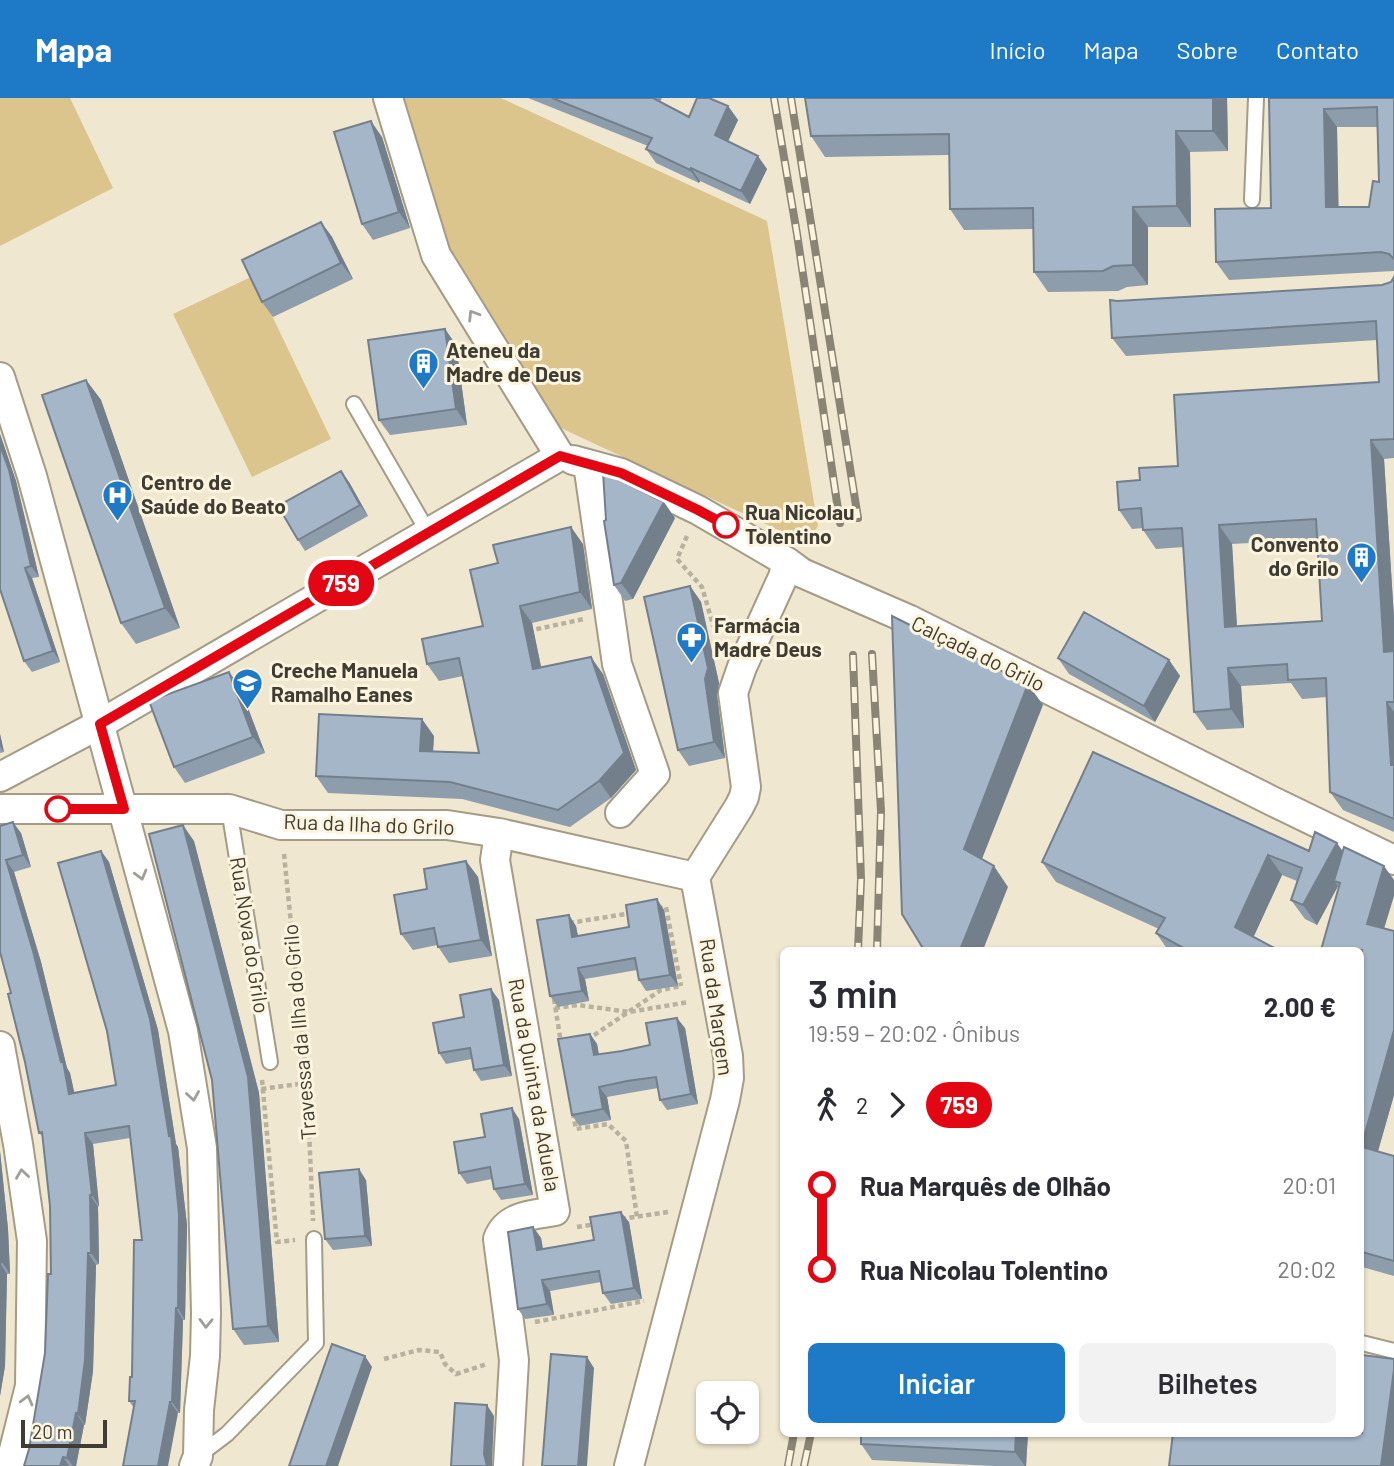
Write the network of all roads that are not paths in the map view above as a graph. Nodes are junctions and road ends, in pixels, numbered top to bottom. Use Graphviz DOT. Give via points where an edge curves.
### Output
graph roads {
  1 [pos="388,98"];
  2 [pos="1256,98"];
  3 [pos="1252,200"];
  4 [pos="0,377"];
  5 [pos="354,404"];
  6 [pos="560,456"];
  7 [pos="588,464"];
  8 [pos="428,532"];
  9 [pos="794,568"];
  10 [pos="100,724"];
  11 [pos="0,777"];
  12 [pos="0,809"];
  13 [pos="124,809"];
  14 [pos="229,809"];
  15 [pos="620,813"];
  16 [pos="499,833"];
  17 [pos="1394,860"];
  18 [pos="695,877"];
  19 [pos="0,1046"];
  20 [pos="270,1062"];
  21 [pos="314,1239"];
  22 [pos="1364,1344"];
  23 [pos="1394,1351"];
  24 [pos="196,1461"];
  25 [pos="9,1466"];
  26 [pos="508,1466"];
  27 [pos="629,1466"];
  6 -- 1 [label="street, one-way" via="436,255"];
  2 -- 3 [label="lane"];
  4 -- 10 [label="street" via="33,476"];
  5 -- 8 [label="lane"];
  6 -- 7 [label="street, Calçada do Grilo"];
  6 -- 8 [label="street"];
  7 -- 9 [label="street, Calçada do Grilo" via="621,473 698,510"];
  7 -- 15 [label="street" via="617,664 655,774"];
  8 -- 10 [label="street"];
  9 -- 17 [label="street, Calçada do Grilo, bridge" via="910,620"];
  9 -- 18 [label="street" via="783,577 733,693 744,797"];
  10 -- 11 [label="street"];
  10 -- 13 [label="street"];
  12 -- 13 [label="street, Rua da Ilha do Grilo"];
  13 -- 14 [label="street, Rua da Ilha do Grilo"];
  13 -- 24 [label="street, one-way" via="183,1031 202,1148 206,1313"];
  14 -- 16 [label="street, Rua da Ilha do Grilo" via="281,825 447,825"];
  14 -- 20 [label="lane, Rua Nova do Grilo"];
  16 -- 18 [label="street, Rua da Ilha do Grilo"];
  16 -- 26 [label="street, Rua da Quinta da Aduela" via="495,860 555,1211 512,1221 498,1239 513,1360"];
  18 -- 27 [label="street, Rua da Margem" via="729,1078"];
  25 -- 19 [label="street, one-way" via="30,1386 32,1241"];
  21 -- 24 [label="lane" via="316,1343"];
  22 -- 23 [label="lane"];
}
